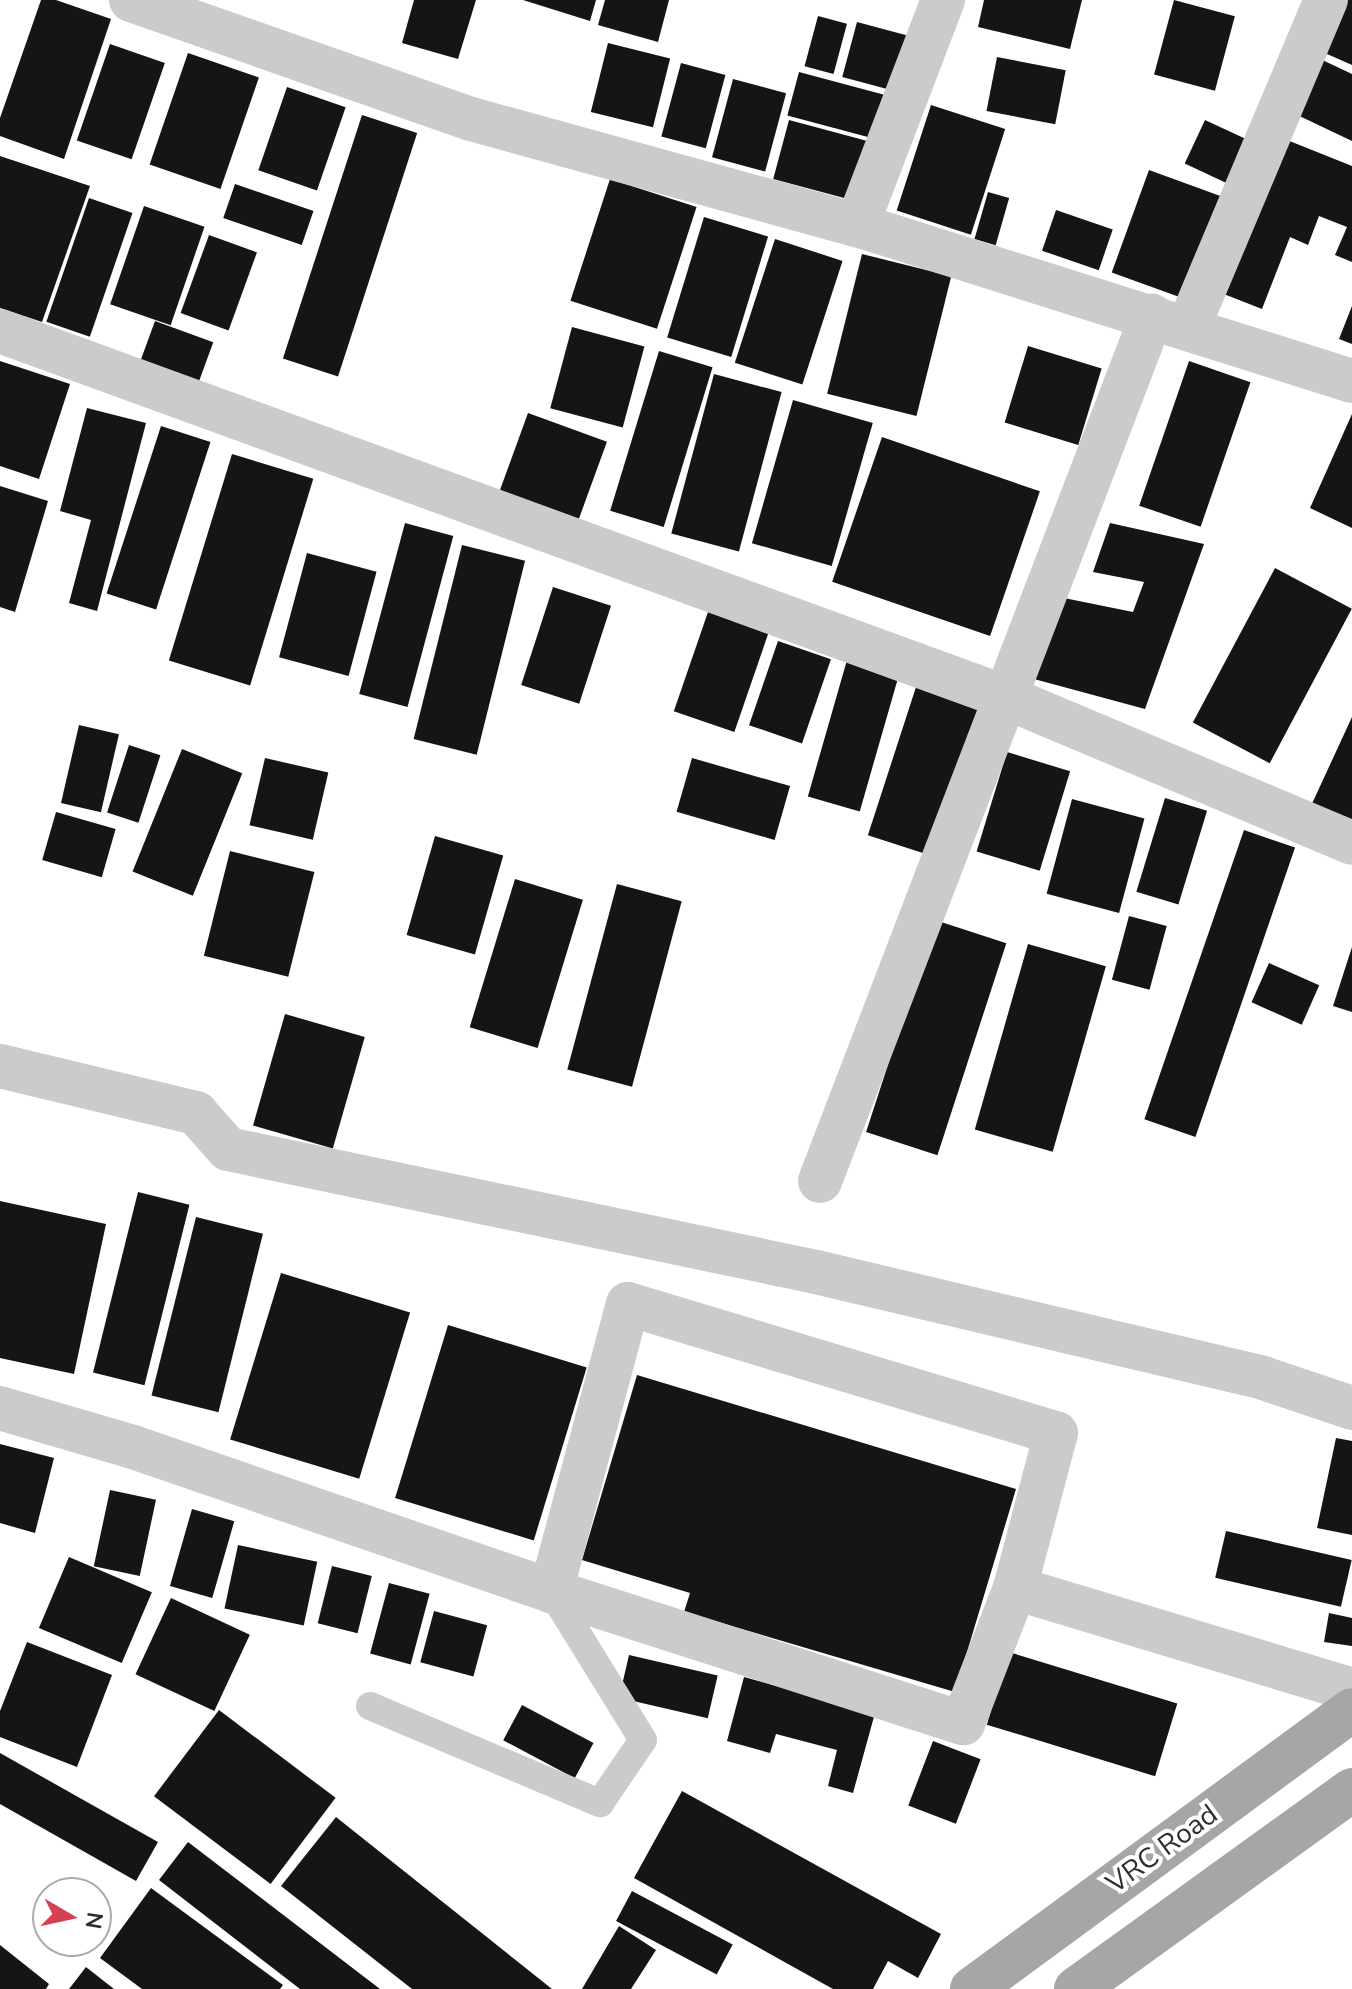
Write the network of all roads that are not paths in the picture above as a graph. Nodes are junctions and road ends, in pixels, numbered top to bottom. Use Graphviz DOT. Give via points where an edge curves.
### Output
graph roads {
  1 [pos="131,0"];
  2 [pos="1326,0"];
  3 [pos="930,3"];
  4 [pos="857,225"];
  5 [pos="1170,322"];
  6 [pos="0,331"];
  7 [pos="1352,381"];
  8 [pos="1005,697"];
  9 [pos="1352,843"];
  10 [pos="0,1066"];
  11 [pos="820,1181"];
  12 [pos="0,1408"];
  13 [pos="1352,1408"];
  14 [pos="1015,1588"];
  15 [pos="551,1591"];
  16 [pos="1352,1690"];
  17 [pos="370,1706"];
  18 [pos="1352,1710"];
  19 [pos="1352,1790"];
  20 [pos="972,1989"];
  21 [pos="1076,1989"];
  1 -- 4 [label="street" via="471,119"];
  2 -- 5 [label="street"];
  3 -- 4 [label="street"];
  4 -- 5 [label="street"];
  5 -- 7 [label="street"];
  5 -- 8 [label="street"];
  6 -- 8 [label="street"];
  8 -- 9 [label="street"];
  8 -- 11 [label="street"];
  10 -- 13 [label="street" via="196,1113 228,1149 816,1272 1263,1378"];
  12 -- 15 [label="street" via="133,1447"];
  14 -- 15 [label="street" via="963,1723"];
  14 -- 15 [label="street" via="1056,1433 628,1304"];
  14 -- 16 [label="street"];
  15 -- 17 [label="lane" via="643,1740 600,1803"];
  18 -- 20 [label="main road, VRC Road"];
  19 -- 21 [label="main road"];
}
